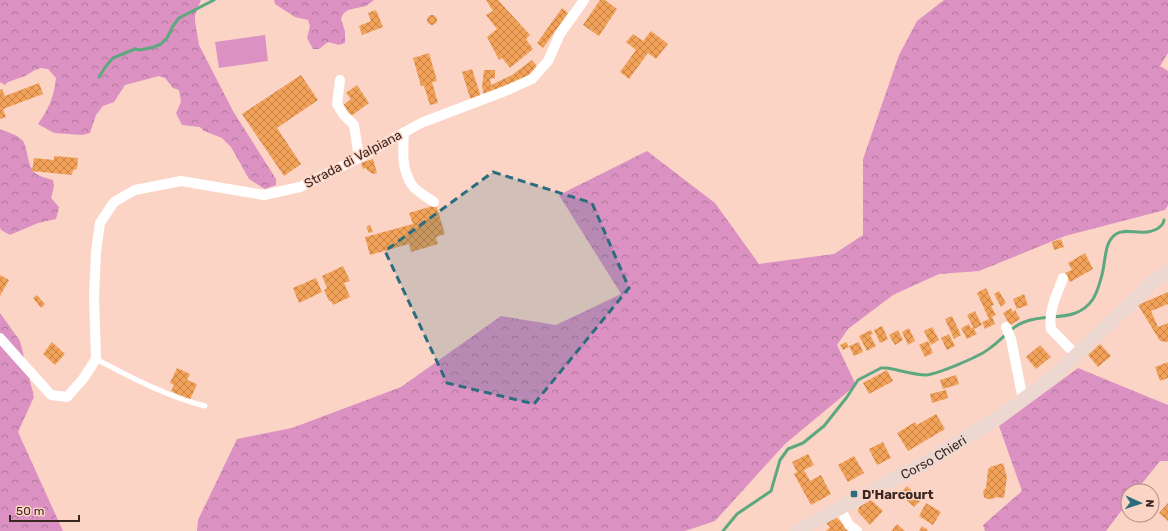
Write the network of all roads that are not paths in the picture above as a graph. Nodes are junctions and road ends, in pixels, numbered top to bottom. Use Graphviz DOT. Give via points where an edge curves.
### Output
graph roads {
  1 [pos="584,0"];
  2 [pos="340,80"];
  3 [pos="404,132"];
  4 [pos="359,158"];
  5 [pos="434,202"];
  6 [pos="1168,272"];
  7 [pos="1063,278"];
  8 [pos="1006,327"];
  9 [pos="0,338"];
  10 [pos="1076,355"];
  11 [pos="96,359"];
  12 [pos="1023,400"];
  13 [pos="205,406"];
  14 [pos="840,508"];
  15 [pos="797,531"];
  16 [pos="857,531"];
  1 -- 3 [label="street, Strada di Valpiana" via="560,34 548,61 532,79"];
  2 -- 4 [label="street" via="337,104 354,124"];
  3 -- 4 [label="street, Strada di Valpiana"];
  3 -- 5 [label="street" via="405,170 412,186"];
  4 -- 11 [label="street, Strada di Valpiana" via="300,187 264,196 181,181 135,190 114,202 100,223 96,252"];
  6 -- 10 [label="main road, Corso Chieri" via="1156,279"];
  7 -- 10 [label="street" via="1053,301 1050,324 1051,329"];
  8 -- 12 [label="street" via="1011,339"];
  9 -- 11 [label="street" via="51,395 67,397"];
  10 -- 12 [label="main road, Corso Chieri"];
  11 -- 13 [label="lane" via="130,377"];
  12 -- 14 [label="main road, Corso Chieri" via="932,459"];
  14 -- 15 [label="main road, Corso Chieri"];
  14 -- 16 [label="street" via="849,524"];
}
